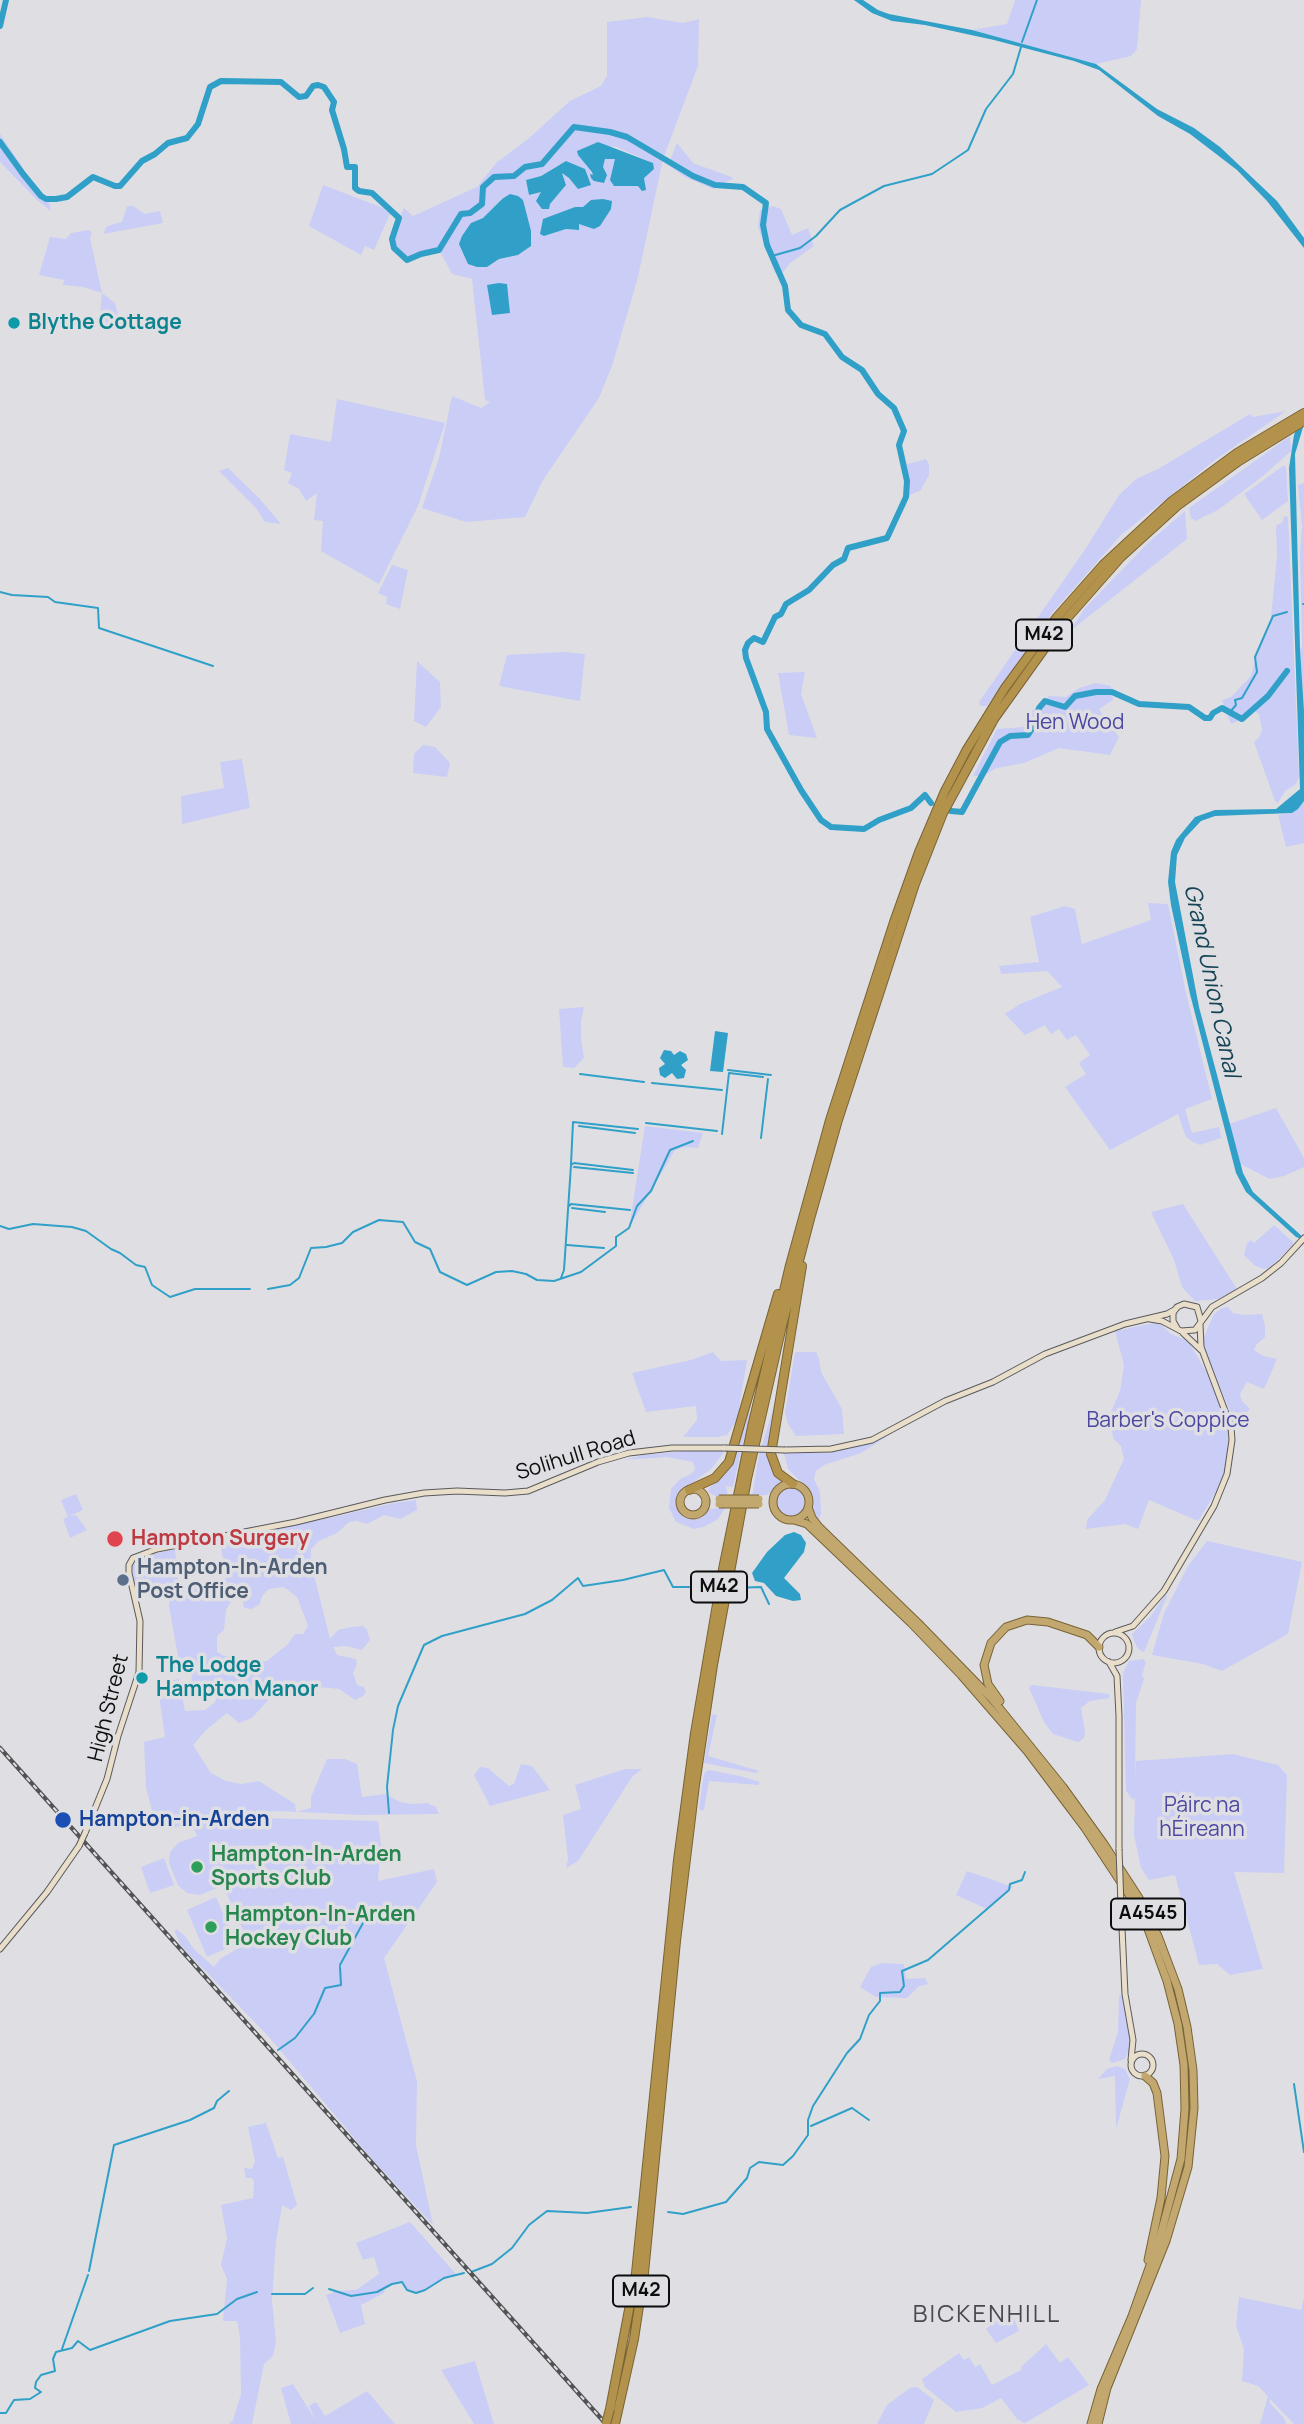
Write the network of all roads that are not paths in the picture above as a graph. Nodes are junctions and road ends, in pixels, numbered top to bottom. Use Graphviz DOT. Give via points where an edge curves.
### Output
graph roads {
  1 [pos="1304,413"];
  2 [pos="1304,421"];
  3 [pos="1289,425"];
  4 [pos="1175,504"];
  5 [pos="810,1219"];
  6 [pos="1304,1238"];
  7 [pos="790,1265"];
  8 [pos="1221,1302"];
  9 [pos="1195,1305"];
  10 [pos="1175,1308"];
  11 [pos="1143,1319"];
  12 [pos="1201,1322"];
  13 [pos="1179,1330"];
  14 [pos="1203,1353"];
  15 [pos="793,1484"];
  16 [pos="689,1490"];
  17 [pos="703,1493"];
  18 [pos="775,1493"];
  19 [pos="719,1502"];
  20 [pos="759,1502"];
  21 [pos="808,1507"];
  22 [pos="703,1510"];
  23 [pos="775,1511"];
  24 [pos="794,1520"];
  25 [pos="128,1565"];
  26 [pos="1133,1626"];
  27 [pos="1115,1632"];
  28 [pos="1128,1642"];
  29 [pos="1099,1647"];
  30 [pos="1123,1660"];
  31 [pos="1109,1662"];
  32 [pos="1117,1676"];
  33 [pos="1037,1755"];
  34 [pos="0,1949"];
  35 [pos="1133,2040"];
  36 [pos="1144,2054"];
  37 [pos="1131,2060"];
  38 [pos="1145,2076"];
  39 [pos="1139,2295"];
  40 [pos="616,2420"];
  41 [pos="606,2424"];
  42 [pos="1097,2424"];
  1 -- 3 [label="highway, M42"];
  2 -- 3 [label="highway, M42"];
  3 -- 4 [label="highway, M42"];
  4 -- 5 [label="highway, M42" via="1121,557 1049,641 994,719 955,789 915,884"];
  4 -- 7 [label="highway, M42" via="1103,565 1057,617 1005,688 945,791 890,933 830,1120"];
  5 -- 15 [label="highway, M42" via="771,1454 778,1473"];
  5 -- 40 [label="highway, M42" via="747,1479 713,1665 676,1941 644,2273"];
  6 -- 8 [label="main road" via="1262,1278"];
  7 -- 16 [label="highway, M42" via="772,1309 729,1462 711,1481"];
  7 -- 41 [label="highway, M42, bridge" via="743,1466 706,1664 675,1887 636,2273"];
  8 -- 9 [label="main road"];
  8 -- 12 [label="main road" via="1209,1309"];
  9 -- 10 [label="main road"];
  9 -- 12 [label="main road"];
  10 -- 11 [label="main road, Solihull Road"];
  10 -- 13 [label="main road" via="1173,1319"];
  11 -- 13 [label="main road" via="1162,1321"];
  11 -- 25 [label="main road, Solihull Road, bridge" via="1045,1354 872,1440 831,1449 672,1448 629,1453 528,1491 439,1491 385,1500 151,1551"];
  12 -- 13 [label="main road" via="1192,1331"];
  12 -- 14 [label="main road"];
  13 -- 14 [label="main road"];
  14 -- 26 [label="main road" via="1231,1427 1227,1474 1170,1583"];
  15 -- 18 [label="highway"];
  15 -- 21 [label="highway" via="806,1493"];
  16 -- 17 [label="highway"];
  16 -- 22 [label="highway" via="681,1499 682,1509 693,1515"];
  17 -- 19 [label="highway"];
  17 -- 22 [label="highway"];
  18 -- 20 [label="highway"];
  18 -- 23 [label="highway"];
  19 -- 20 [label="highway, bridge"];
  19 -- 22 [label="highway"];
  20 -- 23 [label="highway"];
  21 -- 24 [label="highway"];
  21 -- 33 [label="highway, A4545" via="819,1527 992,1699"];
  23 -- 24 [label="highway"];
  24 -- 39 [label="highway, A4545" via="807,1524 989,1706 1085,1828 1148,1929 1178,2024 1185,2109 1173,2193"];
  25 -- 34 [label="main road, High Street, bridge" via="140,1621 139,1672 107,1779 78,1850"];
  26 -- 27 [label="main road"];
  26 -- 28 [label="main road"];
  27 -- 28 [label="main road"];
  27 -- 29 [label="main road" via="1104,1637"];
  28 -- 30 [label="main road" via="1129,1652"];
  29 -- 31 [label="main road" via="1100,1655"];
  29 -- 33 [label="highway" via="1080,1632 1031,1620 1006,1627 991,1643 984,1665 988,1684"];
  30 -- 31 [label="main road"];
  30 -- 32 [label="main road"];
  31 -- 32 [label="main road"];
  32 -- 35 [label="main road, bridge" via="1121,1906 1125,1994"];
  33 -- 42 [label="highway, A4545" via="1116,1862 1152,1922 1181,1999 1193,2070 1193,2127 1184,2186"];
  35 -- 36 [label="main road"];
  35 -- 37 [label="main road"];
  36 -- 37 [label="main road"];
  36 -- 38 [label="main road" via="1153,2064"];
  37 -- 38 [label="main road" via="1133,2072"];
  38 -- 39 [label="highway" via="1157,2093 1164,2164 1160,2207"];
  39 -- 42 [label="highway, A4545" via="1101,2389"];
}
